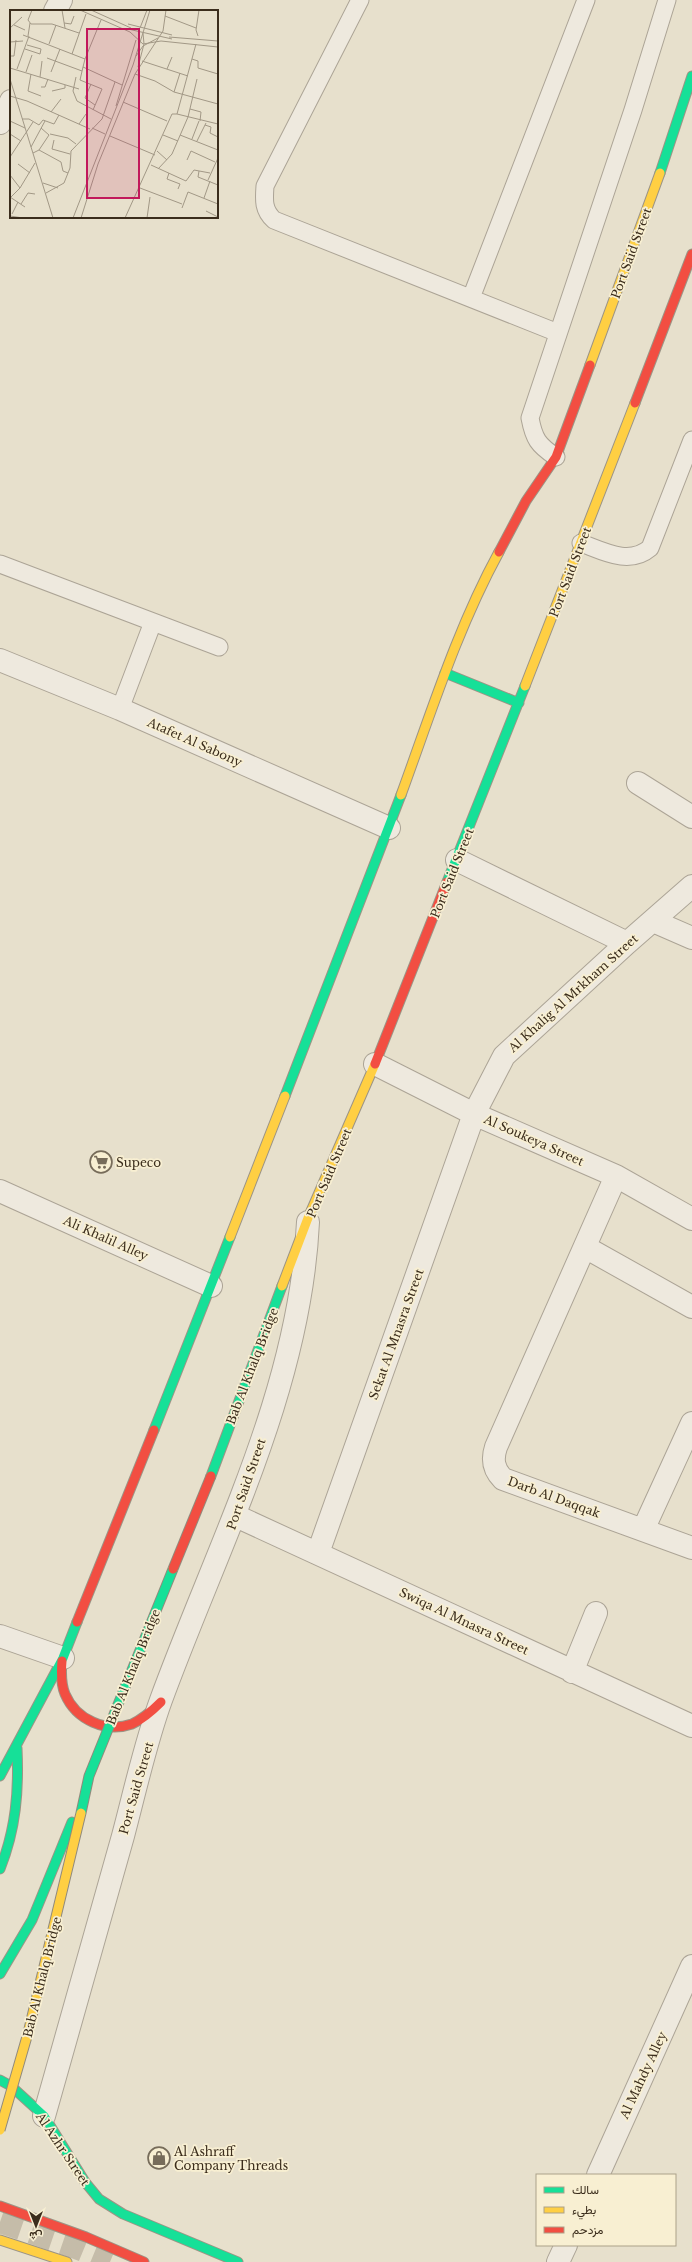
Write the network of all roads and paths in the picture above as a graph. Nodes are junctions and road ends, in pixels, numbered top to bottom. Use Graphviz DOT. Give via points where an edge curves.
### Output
graph roads {
  1 [pos="60,0"];
  2 [pos="360,0"];
  3 [pos="586,0"];
  4 [pos="667,0"];
  5 [pos="55,10"];
  6 [pos="692,76"];
  7 [pos="10,103"];
  8 [pos="0,123"];
  9 [pos="692,254"];
  10 [pos="470,298"];
  11 [pos="558,334"];
  12 [pos="692,440"];
  13 [pos="556,457"];
  14 [pos="581,543"];
  15 [pos="0,564"];
  16 [pos="153,622"];
  17 [pos="220,647"];
  18 [pos="0,660"];
  19 [pos="445,673"];
  20 [pos="519,703"];
  21 [pos="120,710"];
  22 [pos="638,783"];
  23 [pos="692,817"];
  24 [pos="389,828"];
  25 [pos="457,860"];
  26 [pos="692,886"];
  27 [pos="653,920"];
  28 [pos="692,938"];
  29 [pos="627,943"];
  30 [pos="375,1064"];
  31 [pos="474,1114"];
  32 [pos="616,1176"];
  33 [pos="0,1191"];
  34 [pos="308,1218"];
  35 [pos="692,1218"];
  36 [pos="585,1247"];
  37 [pos="211,1286"];
  38 [pos="692,1307"];
  39 [pos="692,1423"];
  40 [pos="236,1516"];
  41 [pos="643,1530"];
  42 [pos="692,1548"];
  43 [pos="318,1553"];
  44 [pos="596,1613"];
  45 [pos="0,1636"];
  46 [pos="63,1658"];
  47 [pos="572,1672"];
  48 [pos="161,1702"];
  49 [pos="692,1726"];
  50 [pos="17,1748"];
  51 [pos="0,1776"];
  52 [pos="89,1776"];
  53 [pos="0,1869"];
  54 [pos="690,1971"];
  55 [pos="0,1974"];
  56 [pos="0,2080"];
  57 [pos="44,2116"];
  58 [pos="0,2130"];
  59 [pos="598,2174"];
  60 [pos="0,2206"];
  61 [pos="0,2240"];
  62 [pos="566,2246"];
  63 [pos="67,2262"];
  64 [pos="144,2262"];
  65 [pos="238,2262"];
  66 [pos="558,2262"];
  1 -- 5 [label="street"];
  2 -- 10 [label="lane" via="266,186 264,202 268,214 274,220"];
  3 -- 10 [label="lane"];
  4 -- 11 [label="lane"];
  6 -- 13 [label="main road, Port Said Street" via="657,182"];
  7 -- 8 [label="street"];
  9 -- 14 [label="main road, Port Said Street"];
  10 -- 11 [label="lane"];
  11 -- 13 [label="lane" via="530,418 533,434 542,448"];
  12 -- 14 [label="lane" via="650,548 635,556 621,557"];
  13 -- 19 [label="main road, Port Said Street" via="526,502 483,582"];
  14 -- 20 [label="main road, Port Said Street"];
  15 -- 16 [label="lane"];
  16 -- 17 [label="lane"];
  16 -- 21 [label="lane"];
  18 -- 21 [label="street, Atafet Al Sabony"];
  19 -- 20 [label="main road"];
  19 -- 24 [label="main road, Port Said Street"];
  20 -- 25 [label="main road, Port Said Street"];
  21 -- 24 [label="street, Atafet Al Sabony"];
  22 -- 23 [label="street"];
  24 -- 37 [label="main road, Port Said Street"];
  25 -- 29 [label="street"];
  25 -- 30 [label="main road, Port Said Street"];
  26 -- 27 [label="street, Al Khalig Al Mrkham Street"];
  27 -- 28 [label="street"];
  27 -- 29 [label="street, Al Khalig Al Mrkham Street"];
  29 -- 31 [label="street, Al Khalig Al Mrkham Street" via="504,1056"];
  30 -- 31 [label="street, Al Soukeya Street"];
  30 -- 34 [label="main road, Port Said Street"];
  31 -- 32 [label="street, Al Soukeya Street"];
  31 -- 43 [label="street, Sekat Al Mnasra Street"];
  32 -- 35 [label="street, Al Soukeya Street"];
  32 -- 36 [label="street, Darb Al Daqqak"];
  33 -- 37 [label="street, Ali Khalil Alley"];
  34 -- 40 [label="street, Port Said Street" via="306,1265 298,1319 280,1384"];
  34 -- 52 [label="main road, Bab Al Khalq Bridge, bridge" via="211,1476"];
  36 -- 38 [label="street"];
  36 -- 41 [label="street, Darb Al Daqqak" via="496,1447 494,1466 503,1479"];
  37 -- 46 [label="main road, Port Said Street"];
  39 -- 41 [label="street"];
  40 -- 43 [label="street, Swiqa Al Mnasra Street"];
  40 -- 48 [label="street, Port Said Street"];
  41 -- 42 [label="street, Darb Al Daqqak"];
  43 -- 47 [label="street, Swiqa Al Mnasra Street"];
  44 -- 47 [label="street"];
  45 -- 46 [label="street"];
  46 -- 48 [label="main road" via="60,1677 65,1695 76,1711 92,1722 111,1727 130,1725 147,1716"];
  46 -- 50 [label="main road, Port Said Street"];
  47 -- 49 [label="street, Swiqa Al Mnasra Street"];
  48 -- 57 [label="street, Port Said Street"];
  50 -- 51 [label="main road, Port Said Street"];
  50 -- 53 [label="main road" via="19,1786 15,1826"];
  52 -- 55 [label="main road, bridge" via="45,1892 26,1931"];
  52 -- 58 [label="main road, Bab Al Khalq Bridge, bridge" via="28,2033"];
  54 -- 59 [label="street, Al Mahdy Alley"];
  56 -- 57 [label="main road, Al Azhr Street" via="11,2086"];
  57 -- 65 [label="main road, Al Azhr Street" via="84,2182 99,2198 123,2214"];
  60 -- 64 [label="main road" via="86,2237"];
  61 -- 63 [label="main road"];
  62 -- 66 [label="street"];
}
